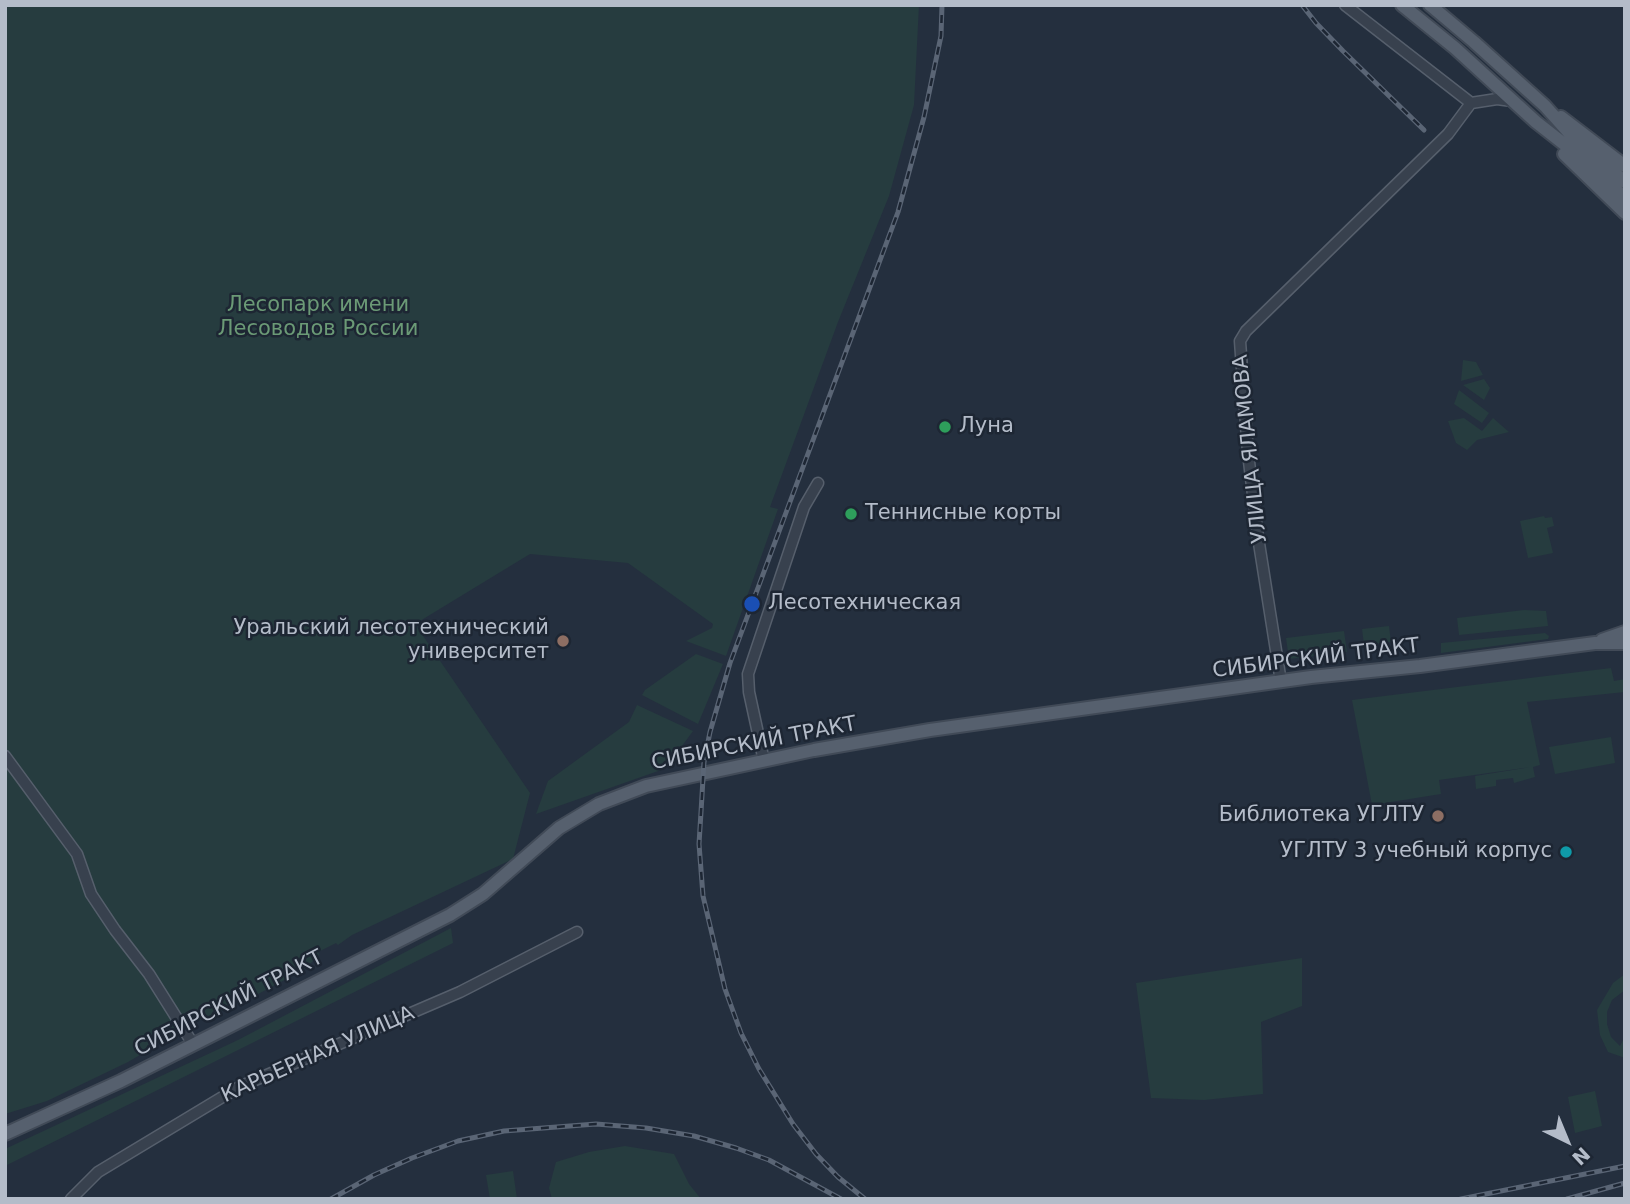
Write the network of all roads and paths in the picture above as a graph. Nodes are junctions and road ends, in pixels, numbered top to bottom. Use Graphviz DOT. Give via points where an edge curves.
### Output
graph roads {
  1 [pos="1345,5"];
  2 [pos="1402,5"];
  3 [pos="1430,5"];
  4 [pos="1442,15"];
  5 [pos="1430,28"];
  6 [pos="1512,101"];
  7 [pos="1471,103"];
  8 [pos="1545,106"];
  9 [pos="1536,122"];
  10 [pos="1625,166"];
  11 [pos="1625,182"];
  12 [pos="1625,198"];
  13 [pos="1625,213"];
  14 [pos="818,483"];
  15 [pos="1625,632"];
  16 [pos="1595,643"];
  17 [pos="1625,643"];
  18 [pos="1281,681"];
  19 [pos="5,756"];
  20 [pos="764,761"];
  21 [pos="577,932"];
  22 [pos="193,1044"];
  23 [pos="5,1134"];
  24 [pos="71,1199"];
  1 -- 7 [label="street"];
  2 -- 5 [label="main road"];
  3 -- 4 [label="main road"];
  4 -- 5 [label="main road" via="1433,19"];
  4 -- 8 [label="main road"];
  5 -- 6 [label="main road"];
  6 -- 7 [label="street"];
  6 -- 9 [label="main road"];
  7 -- 18 [label="street, УЛИЦА ЯЛАМОВА" via="1448,134 1240,341 1248,453"];
  8 -- 10 [label="main road"];
  8 -- 11 [label="main road"];
  9 -- 12 [label="main road"];
  9 -- 13 [label="main road"];
  14 -- 20 [label="street" via="804,507 748,674"];
  15 -- 16 [label="main road, СИБИРСКИЙ ТРАКТ"];
  16 -- 17 [label="main road, СИБИРСКИЙ ТРАКТ"];
  16 -- 18 [label="main road, СИБИРСКИЙ ТРАКТ"];
  18 -- 20 [label="main road, СИБИРСКИЙ ТРАКТ" via="930,730"];
  19 -- 22 [label="street" via="77,854 91,894"];
  20 -- 22 [label="main road, СИБИРСКИЙ ТРАКТ" via="646,786 599,804 559,828 467,905"];
  21 -- 24 [label="street, КАРЬЕРНАЯ УЛИЦА" via="460,992 239,1087 98,1172"];
  22 -- 23 [label="main road, СИБИРСКИЙ ТРАКТ"];
}
